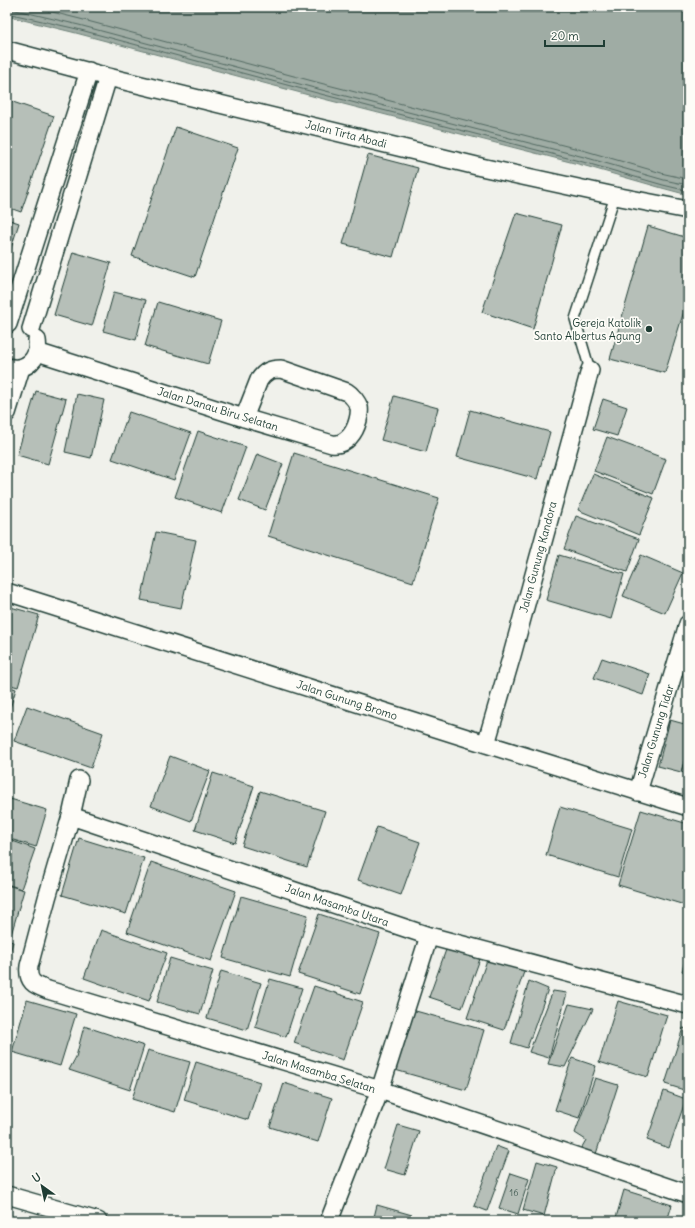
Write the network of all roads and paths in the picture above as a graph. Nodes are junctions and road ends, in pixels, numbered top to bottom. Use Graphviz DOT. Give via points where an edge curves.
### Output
graph roads {
  1 [pos="7,50"];
  2 [pos="89,71"];
  3 [pos="108,77"];
  4 [pos="615,196"];
  5 [pos="688,210"];
  6 [pos="7,324"];
  7 [pos="31,329"];
  8 [pos="38,352"];
  9 [pos="14,367"];
  10 [pos="590,370"];
  11 [pos="7,413"];
  12 [pos="244,418"];
  13 [pos="7,592"];
  14 [pos="688,624"];
  15 [pos="684,654"];
  16 [pos="486,744"];
  17 [pos="79,780"];
  18 [pos="638,792"];
  19 [pos="688,807"];
  20 [pos="71,816"];
  21 [pos="429,936"];
  22 [pos="688,1005"];
  23 [pos="380,1090"];
  24 [pos="688,1194"];
  25 [pos="7,1195"];
  26 [pos="98,1221"];
  27 [pos="329,1221"];
  1 -- 2 [label="street, Jalan Tirta Abadi"];
  2 -- 3 [label="street, Jalan Tirta Abadi"];
  2 -- 6 [label="street"];
  3 -- 4 [label="street, Jalan Tirta Abadi" via="481,167"];
  3 -- 7 [label="street"];
  4 -- 5 [label="street, Jalan Tirta Abadi"];
  4 -- 10 [label="lane" via="575,319"];
  6 -- 7 [label="street" via="20,323"];
  7 -- 8 [label="street" via="37,339"];
  8 -- 9 [label="street" via="32,362"];
  8 -- 12 [label="street, Jalan Danau Biru Selatan"];
  9 -- 11 [label="street"];
  10 -- 16 [label="street, Jalan Gunung Kandora"];
  12 -- 12 [label="street, Jalan Danau Biru Selatan" via="338,444 354,431 359,408 347,392 274,369 266,372 259,380"];
  13 -- 16 [label="street, Jalan Gunung Bromo"];
  14 -- 15 [label="street, Jalan Gunung Tidar"];
  15 -- 18 [label="street, Jalan Gunung Tidar"];
  16 -- 18 [label="street, Jalan Gunung Bromo"];
  17 -- 20 [label="street"];
  18 -- 19 [label="street, Jalan Gunung Bromo"];
  20 -- 21 [label="street, Jalan Masamba Utara"];
  20 -- 23 [label="street, Jalan Masamba Selatan" via="29,966 28,978 33,983 39,987"];
  21 -- 22 [label="street, Jalan Masamba Utara"];
  21 -- 23 [label="street"];
  23 -- 24 [label="street, Jalan Masamba Selatan"];
  23 -- 27 [label="street"];
  25 -- 26 [label="street"];
}
